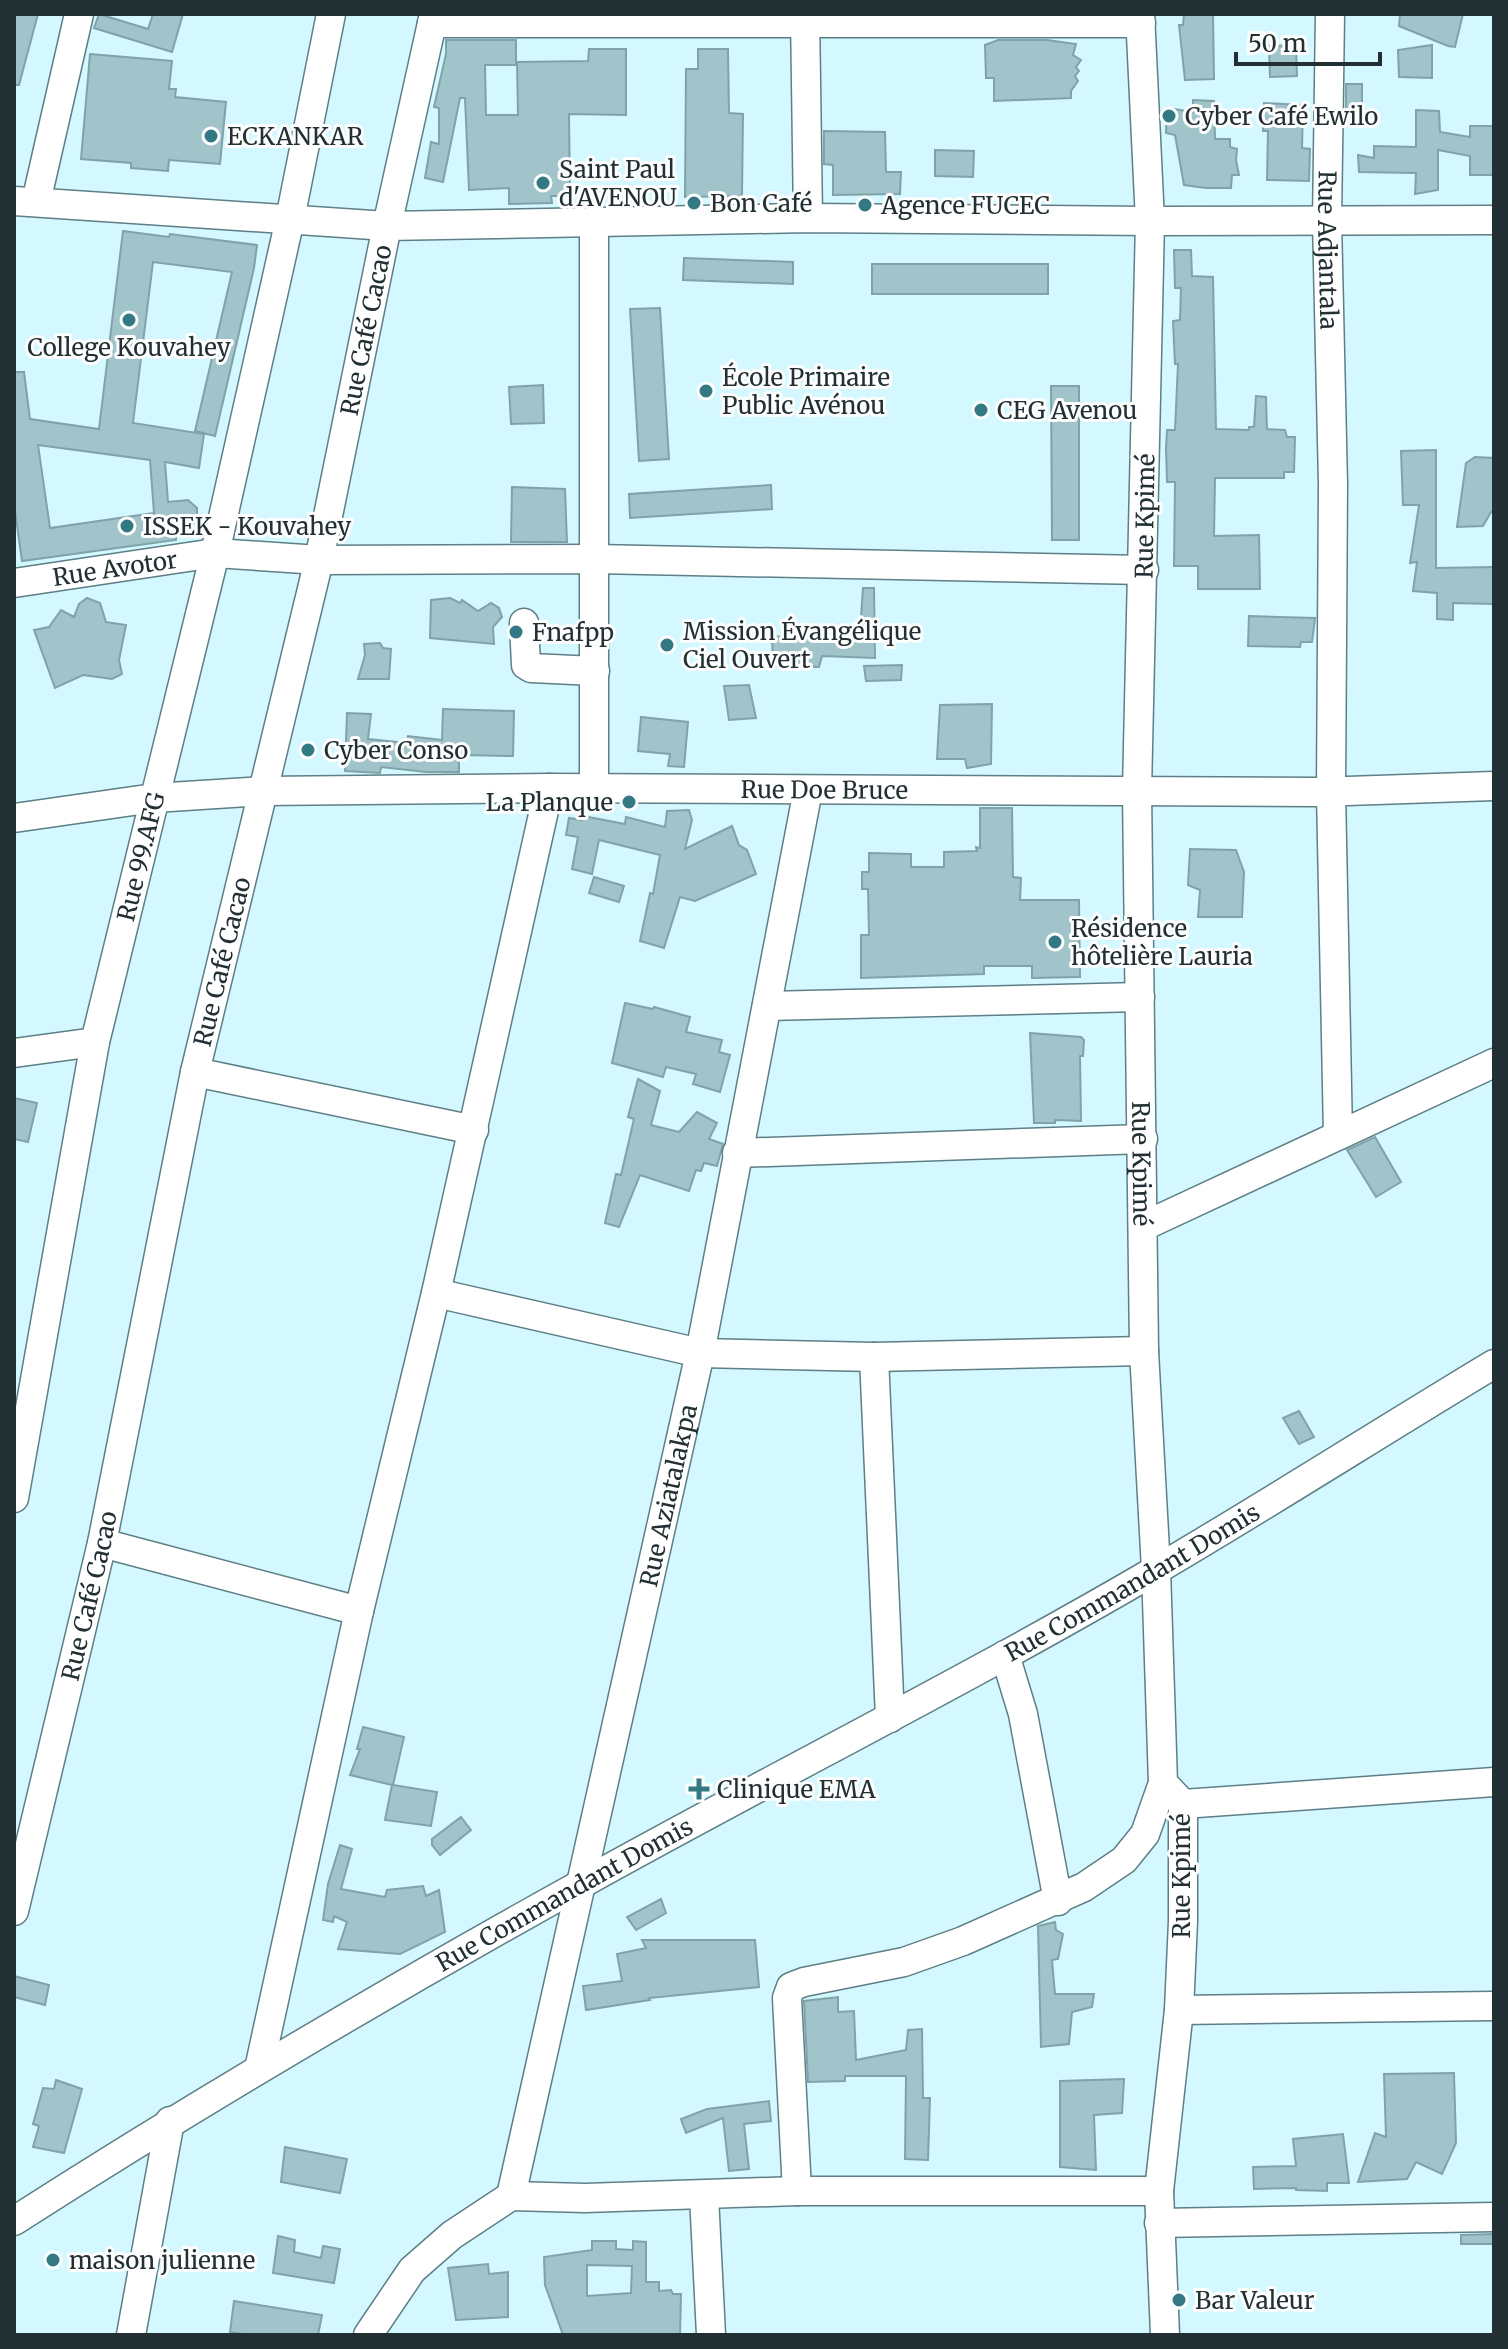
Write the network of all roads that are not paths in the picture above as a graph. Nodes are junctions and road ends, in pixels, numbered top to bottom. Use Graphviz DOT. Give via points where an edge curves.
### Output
graph roads {
  1 [pos="79,14"];
  2 [pos="331,14"];
  3 [pos="1330,14"];
  4 [pos="805,18"];
  5 [pos="433,19"];
  6 [pos="1140,19"];
  7 [pos="25,201"];
  8 [pos="808,218"];
  9 [pos="290,219"];
  10 [pos="1494,220"];
  11 [pos="1150,221"];
  12 [pos="1327,221"];
  13 [pos="594,224"];
  14 [pos="387,226"];
  15 [pos="215,553"];
  16 [pos="595,559"];
  17 [pos="319,560"];
  18 [pos="1144,570"];
  19 [pos="14,583"];
  20 [pos="524,623"];
  21 [pos="595,671"];
  22 [pos="1494,786"];
  23 [pos="549,788"];
  24 [pos="594,789"];
  25 [pos="808,790"];
  26 [pos="263,791"];
  27 [pos="1137,791"];
  28 [pos="1331,792"];
  29 [pos="154,798"];
  30 [pos="14,818"];
  31 [pos="1140,997"];
  32 [pos="767,1006"];
  33 [pos="95,1042"];
  34 [pos="14,1053"];
  35 [pos="1494,1063"];
  36 [pos="195,1072"];
  37 [pos="474,1130"];
  38 [pos="1338,1135"];
  39 [pos="1143,1139"];
  40 [pos="737,1153"];
  41 [pos="1144,1226"];
  42 [pos="436,1293"];
  43 [pos="1144,1351"];
  44 [pos="700,1353"];
  45 [pos="874,1357"];
  46 [pos="1494,1364"];
  47 [pos="14,1498"];
  48 [pos="102,1543"];
  49 [pos="1156,1569"];
  50 [pos="359,1611"];
  51 [pos="1005,1655"];
  52 [pos="890,1718"];
  53 [pos="1494,1782"];
  54 [pos="1163,1783"];
  55 [pos="1183,1804"];
  56 [pos="582,1883"];
  57 [pos="1058,1901"];
  58 [pos="14,1911"];
  59 [pos="1494,2006"];
  60 [pos="1179,2010"];
  61 [pos="259,2069"];
  62 [pos="170,2121"];
  63 [pos="797,2191"];
  64 [pos="1159,2191"];
  65 [pos="511,2196"];
  66 [pos="704,2196"];
  67 [pos="1494,2217"];
  68 [pos="14,2221"];
  69 [pos="1159,2223"];
  70 [pos="131,2335"];
  71 [pos="368,2335"];
  72 [pos="711,2335"];
  73 [pos="1165,2335"];
  1 -- 7 [label="street"];
  2 -- 9 [label="street, Rue 99.AFG"];
  3 -- 12 [label="street, Rue Adjantala"];
  4 -- 5 [label="street"];
  4 -- 6 [label="street"];
  4 -- 8 [label="street"];
  5 -- 14 [label="street, Rue Café Cacao"];
  6 -- 11 [label="street, Rue Kpimé"];
  7 -- 9 [label="street"];
  8 -- 11 [label="street"];
  8 -- 13 [label="street"];
  9 -- 14 [label="street"];
  9 -- 15 [label="street, Rue 99.AFG"];
  10 -- 12 [label="street"];
  11 -- 12 [label="street"];
  11 -- 18 [label="street, Rue Kpimé"];
  12 -- 28 [label="street, Rue Adjantala" via="1333,484"];
  13 -- 14 [label="street"];
  13 -- 16 [label="street"];
  14 -- 17 [label="street, Rue Café Cacao"];
  15 -- 17 [label="street, Rue Avotor"];
  15 -- 19 [label="street, Rue Avotor"];
  15 -- 29 [label="street, Rue 99.AFG"];
  16 -- 17 [label="street, Rue Avotor"];
  16 -- 18 [label="street, Rue Avotor"];
  16 -- 21 [label="street"];
  17 -- 26 [label="street, Rue Café Cacao"];
  18 -- 27 [label="street, Rue Kpimé"];
  20 -- 21 [label="street" via="526,665"];
  21 -- 24 [label="street"];
  22 -- 28 [label="street, Rue Doe Bruce"];
  23 -- 24 [label="street, Rue Doe Bruce"];
  23 -- 26 [label="street, Rue Doe Bruce"];
  23 -- 37 [label="street"];
  24 -- 25 [label="street, Rue Doe Bruce"];
  25 -- 27 [label="street, Rue Doe Bruce"];
  25 -- 32 [label="street, Rue Aziatalakpa"];
  26 -- 29 [label="street, Rue Doe Bruce"];
  26 -- 36 [label="street, Rue Café Cacao"];
  27 -- 28 [label="street, Rue Doe Bruce"];
  27 -- 31 [label="street, Rue Kpimé"];
  28 -- 38 [label="street, Rue Adjantala"];
  29 -- 30 [label="street, Rue Doe Bruce"];
  29 -- 33 [label="street, Rue 99.AFG"];
  31 -- 32 [label="street"];
  31 -- 39 [label="street, Rue Kpimé"];
  32 -- 40 [label="street, Rue Aziatalakpa"];
  33 -- 34 [label="street"];
  33 -- 47 [label="street, Rue 99.AFG"];
  35 -- 38 [label="street"];
  36 -- 37 [label="street"];
  36 -- 48 [label="street, Rue Café Cacao"];
  37 -- 42 [label="street"];
  38 -- 41 [label="street"];
  39 -- 40 [label="street"];
  39 -- 41 [label="street, Rue Kpimé"];
  40 -- 44 [label="street, Rue Aziatalakpa"];
  41 -- 43 [label="street, Rue Kpimé"];
  42 -- 44 [label="street"];
  42 -- 50 [label="street"];
  43 -- 45 [label="street"];
  43 -- 49 [label="street, Rue Kpimé"];
  44 -- 45 [label="street"];
  44 -- 56 [label="street, Rue Aziatalakpa"];
  45 -- 52 [label="street"];
  46 -- 49 [label="street, Rue Commandant Domis"];
  48 -- 50 [label="street"];
  48 -- 58 [label="street, Rue Café Cacao"];
  49 -- 51 [label="street, Rue Commandant Domis"];
  49 -- 54 [label="street, Rue Kpimé"];
  50 -- 61 [label="street"];
  51 -- 52 [label="street, Rue Commandant Domis"];
  51 -- 57 [label="street" via="1023,1714"];
  52 -- 56 [label="street, Rue Commandant Domis"];
  53 -- 55 [label="street"];
  54 -- 55 [label="street, Rue Kpimé"];
  54 -- 57 [label="street" via="1145,1834 1124,1860"];
  55 -- 60 [label="street, Rue Kpimé"];
  56 -- 61 [label="street, Rue Commandant Domis"];
  56 -- 65 [label="street, Rue Aziatalakpa"];
  57 -- 63 [label="street" via="904,1962 791,1987 787,1998"];
  59 -- 60 [label="street"];
  60 -- 64 [label="street, Rue Kpimé"];
  61 -- 62 [label="street, Rue Commandant Domis"];
  62 -- 68 [label="street, Rue Commandant Domis"];
  62 -- 70 [label="street"];
  63 -- 64 [label="street"];
  63 -- 66 [label="street"];
  64 -- 69 [label="street, Rue Kpimé"];
  65 -- 66 [label="street"];
  65 -- 71 [label="street" via="421,2261"];
  66 -- 72 [label="street"];
  67 -- 69 [label="street"];
  69 -- 73 [label="street, Rue Kpimé"];
}
